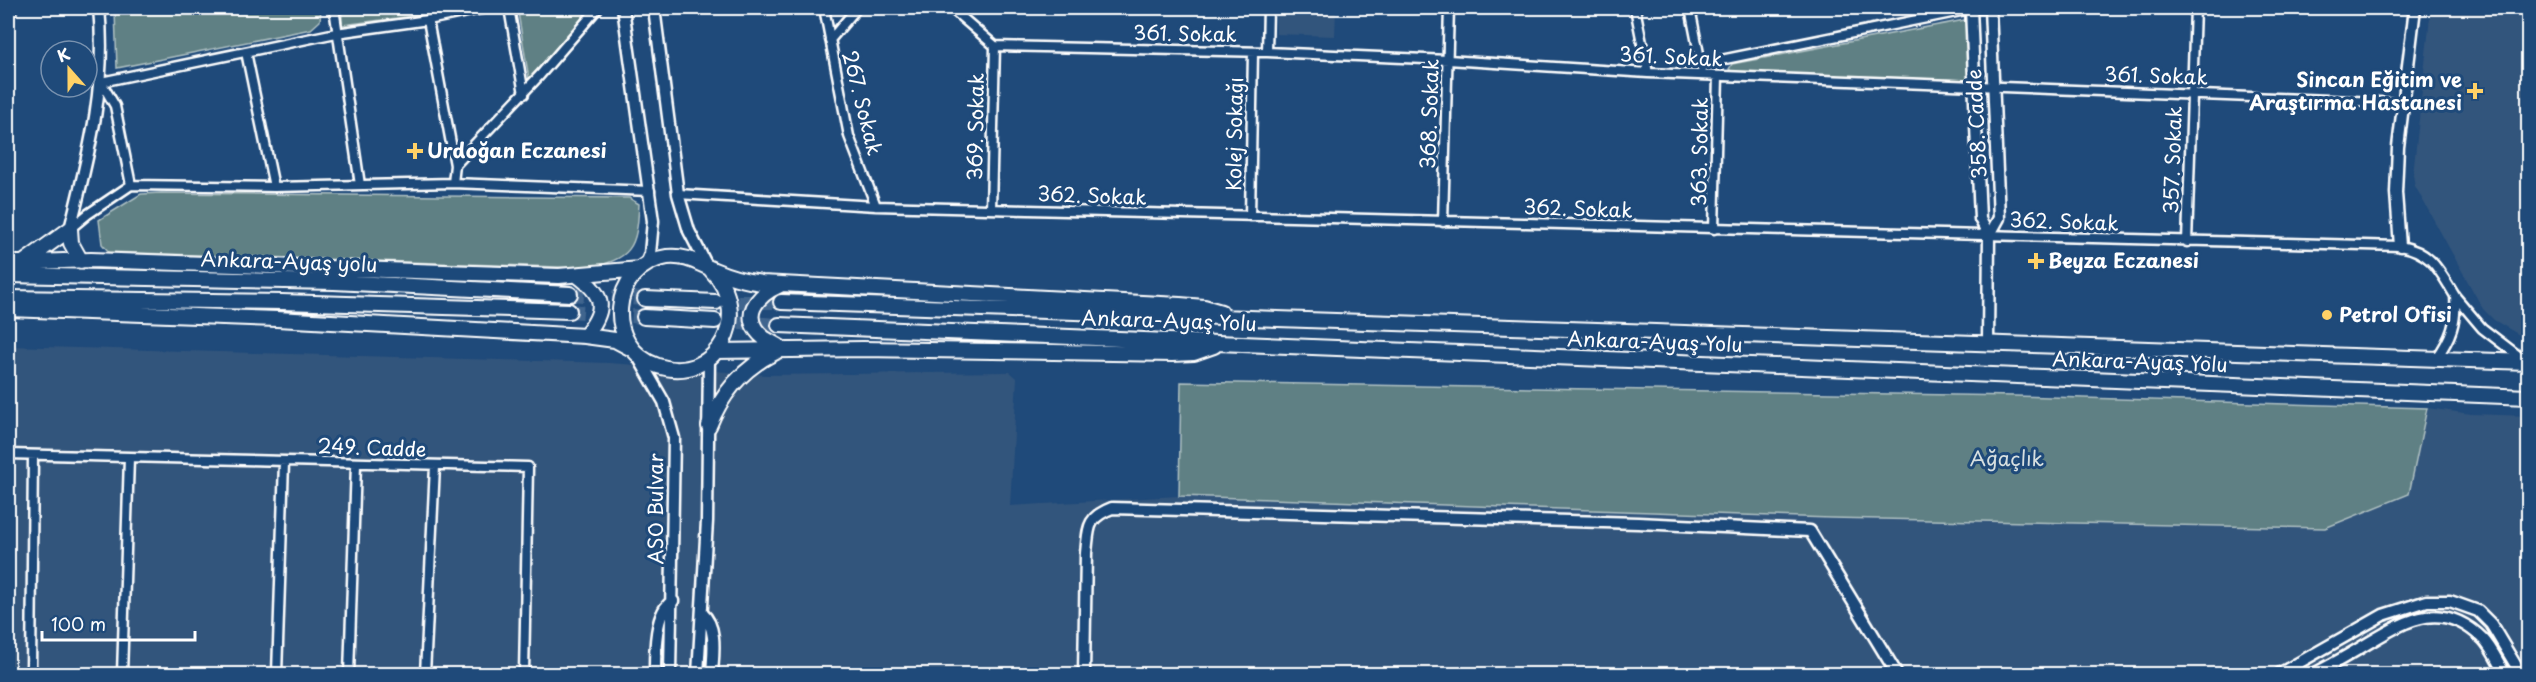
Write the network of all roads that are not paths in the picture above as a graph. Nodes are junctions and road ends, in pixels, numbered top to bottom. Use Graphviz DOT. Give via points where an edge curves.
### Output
graph roads {
  1 [pos="13,8"];
  2 [pos="99,8"];
  3 [pos="334,8"];
  4 [pos="488,8"];
  5 [pos="510,8"];
  6 [pos="598,8"];
  7 [pos="623,8"];
  8 [pos="654,8"];
  9 [pos="824,8"];
  10 [pos="857,8"];
  11 [pos="951,8"];
  12 [pos="1268,8"];
  13 [pos="1449,8"];
  14 [pos="1635,8"];
  15 [pos="1690,8"];
  16 [pos="1971,8"];
  17 [pos="1991,8"];
  18 [pos="2195,8"];
  19 [pos="2415,8"];
  20 [pos="8,13"];
  21 [pos="428,20"];
  22 [pos="336,33"];
  23 [pos="830,40"];
  24 [pos="995,46"];
  25 [pos="246,52"];
  26 [pos="1253,52"];
  27 [pos="1268,52"];
  28 [pos="1448,60"];
  29 [pos="1701,64"];
  30 [pos="1648,73"];
  31 [pos="1704,75"];
  32 [pos="1718,76"];
  33 [pos="102,82"];
  34 [pos="1994,86"];
  35 [pos="1975,87"];
  36 [pos="524,93"];
  37 [pos="2192,94"];
  38 [pos="2403,104"];
  39 [pos="455,165"];
  40 [pos="453,183"];
  41 [pos="131,185"];
  42 [pos="360,185"];
  43 [pos="274,187"];
  44 [pos="650,191"];
  45 [pos="678,194"];
  46 [pos="876,206"];
  47 [pos="991,209"];
  48 [pos="1250,216"];
  49 [pos="1443,222"];
  50 [pos="70,229"];
  51 [pos="1714,229"];
  52 [pos="1989,236"];
  53 [pos="2187,242"];
  54 [pos="2400,246"];
  55 [pos="81,261"];
  56 [pos="8,263"];
  57 [pos="23,263"];
  58 [pos="642,267"];
  59 [pos="709,268"];
  60 [pos="8,275"];
  61 [pos="578,275"];
  62 [pos="782,284"];
  63 [pos="570,294"];
  64 [pos="2455,296"];
  65 [pos="8,298"];
  66 [pos="645,298"];
  67 [pos="716,302"];
  68 [pos="781,302"];
  69 [pos="8,309"];
  70 [pos="569,310"];
  71 [pos="644,316"];
  72 [pos="1231,318"];
  73 [pos="715,321"];
  74 [pos="779,325"];
  75 [pos="585,336"];
  76 [pos="1222,343"];
  77 [pos="1988,344"];
  78 [pos="634,351"];
  79 [pos="783,351"];
  80 [pos="713,354"];
  81 [pos="2436,359"];
  82 [pos="2527,362"];
  83 [pos="2529,397"];
  84 [pos="709,426"];
  85 [pos="8,454"];
  86 [pos="33,455"];
  87 [pos="129,458"];
  88 [pos="284,462"];
  89 [pos="356,464"];
  90 [pos="435,466"];
  91 [pos="673,601"];
  92 [pos="702,613"];
  93 [pos="31,675"];
  94 [pos="122,675"];
  95 [pos="277,675"];
  96 [pos="349,675"];
  97 [pos="425,675"];
  98 [pos="524,675"];
  99 [pos="655,675"];
  100 [pos="670,675"];
  101 [pos="698,675"];
  102 [pos="712,675"];
  103 [pos="1084,675"];
  104 [pos="1897,675"];
  105 [pos="2279,675"];
  106 [pos="2314,675"];
  107 [pos="2505,675"];
  108 [pos="2521,675"];
  1 -- 20 [label="street"];
  2 -- 33 [label="street"];
  3 -- 22 [label="street"];
  4 -- 21 [label="street"];
  5 -- 36 [label="street"];
  6 -- 36 [label="street"];
  7 -- 44 [label="street"];
  8 -- 45 [label="street"];
  9 -- 23 [label="street, 267. Sokak"];
  10 -- 23 [label="street, 267. Sokak"];
  11 -- 24 [label="street"];
  12 -- 27 [label="street"];
  13 -- 28 [label="street, 368. Sokak"];
  14 -- 30 [label="street"];
  15 -- 29 [label="street"];
  16 -- 17 [label="street"];
  16 -- 29 [label="street"];
  16 -- 35 [label="street, 358. Cadde"];
  17 -- 34 [label="street, 358. Cadde"];
  18 -- 37 [label="street, 357. Sokak"];
  19 -- 38 [label="street"];
  21 -- 22 [label="street"];
  21 -- 39 [label="street"];
  22 -- 25 [label="street"];
  22 -- 42 [label="street"];
  23 -- 46 [label="street, 267. Sokak" via="849,136"];
  24 -- 26 [label="street, 361. Sokak"];
  24 -- 47 [label="street, 369. Sokak"];
  25 -- 33 [label="street"];
  25 -- 43 [label="street"];
  26 -- 27 [label="street, 361. Sokak"];
  26 -- 48 [label="street, Kolej Sokağı"];
  27 -- 28 [label="street, 361. Sokak"];
  28 -- 30 [label="street, 361. Sokak"];
  28 -- 49 [label="street, 368. Sokak"];
  29 -- 31 [label="street"];
  30 -- 31 [label="street, 361. Sokak"];
  31 -- 32 [label="street, 361. Sokak"];
  32 -- 35 [label="street, 361. Sokak"];
  32 -- 51 [label="street, 363. Sokak"];
  33 -- 41 [label="street" via="115,106"];
  33 -- 50 [label="street"];
  34 -- 35 [label="street, 361. Sokak"];
  34 -- 37 [label="street, 361. Sokak"];
  34 -- 52 [label="street, 358. Cadde" via="2000,218"];
  35 -- 52 [label="street, 358. Cadde" via="1980,219"];
  36 -- 39 [label="street"];
  37 -- 38 [label="street, 361. Sokak"];
  37 -- 53 [label="street, 357. Sokak"];
  38 -- 54 [label="street" via="2396,182"];
  39 -- 40 [label="street"];
  40 -- 42 [label="street"];
  40 -- 44 [label="street"];
  41 -- 43 [label="street"];
  41 -- 50 [label="street"];
  42 -- 43 [label="street"];
  44 -- 58 [label="street" via="654,233 650,254"];
  45 -- 46 [label="street, 362. Sokak"];
  45 -- 59 [label="street" via="684,218"];
  46 -- 47 [label="street, 362. Sokak"];
  47 -- 48 [label="street, 362. Sokak"];
  48 -- 49 [label="street, 362. Sokak"];
  49 -- 51 [label="street, 362. Sokak"];
  50 -- 55 [label="highway" via="71,243"];
  50 -- 57 [label="highway"];
  51 -- 52 [label="street, 362. Sokak"];
  52 -- 53 [label="street, 362. Sokak"];
  52 -- 77 [label="street, 358. Cadde"];
  53 -- 54 [label="street, 362. Sokak"];
  54 -- 64 [label="street, 362. Sokak" via="2430,258"];
  55 -- 57 [label="highway"];
  55 -- 61 [label="highway"];
  56 -- 57 [label="highway"];
  58 -- 59 [label="highway" via="677,256"];
  58 -- 61 [label="highway"];
  58 -- 78 [label="highway" via="626,285 619,308 622,332"];
  59 -- 62 [label="highway" via="741,281"];
  59 -- 80 [label="highway" via="725,287 731,309 728,331"];
  60 -- 63 [label="highway, Ankara-Ayaş yolu" via="334,282"];
  61 -- 75 [label="highway" via="590,284 600,304 599,317"];
  62 -- 72 [label="highway" via="1204,307"];
  62 -- 79 [label="highway" via="760,296 752,319 757,331"];
  64 -- 81 [label="street" via="2456,321"];
  64 -- 82 [label="street, 362. Sokak" via="2482,328"];
  65 -- 70 [label="highway, Ankara-Ayaş yolu"];
  66 -- 67 [label="highway"];
  68 -- 72 [label="highway, Ankara-Ayaş Yolu"];
  69 -- 75 [label="highway"];
  71 -- 73 [label="highway"];
  72 -- 77 [label="highway, Ankara-Ayaş Yolu"];
  74 -- 76 [label="highway, Ankara-Ayaş Yolu"];
  75 -- 78 [label="highway" via="615,340"];
  76 -- 79 [label="highway" via="1194,353 1172,354"];
  76 -- 83 [label="highway, Ankara-Ayaş Yolu"];
  77 -- 81 [label="highway, Ankara-Ayaş Yolu"];
  78 -- 80 [label="highway" via="651,364 671,369 691,367"];
  78 -- 91 [label="street, ASO Bulvar" via="664,402 674,438"];
  79 -- 80 [label="highway"];
  79 -- 84 [label="highway" via="759,361 733,384"];
  80 -- 84 [label="street"];
  81 -- 82 [label="highway, Ankara-Ayaş Yolu"];
  84 -- 92 [label="street"];
  85 -- 86 [label="street, 249. Cadde"];
  86 -- 87 [label="street, 249. Cadde"];
  86 -- 93 [label="street"];
  87 -- 88 [label="street, 249. Cadde"];
  87 -- 94 [label="street"];
  88 -- 89 [label="street, 249. Cadde"];
  88 -- 95 [label="street"];
  89 -- 90 [label="street, 249. Cadde"];
  89 -- 96 [label="street"];
  90 -- 97 [label="street"];
  90 -- 98 [label="street, 249. Cadde" via="528,467"];
  91 -- 99 [label="street" via="664,608 658,630"];
  91 -- 100 [label="street, ASO Bulvar"];
  92 -- 101 [label="street"];
  92 -- 102 [label="street" via="711,631"];
  103 -- 104 [label="street" via="1090,522 1095,515 1112,508 1810,531"];
  105 -- 108 [label="street" via="2383,615 2427,601 2450,601 2478,611 2491,624"];
  106 -- 107 [label="street" via="2405,621 2425,617 2443,617 2464,624 2485,640"];
}
